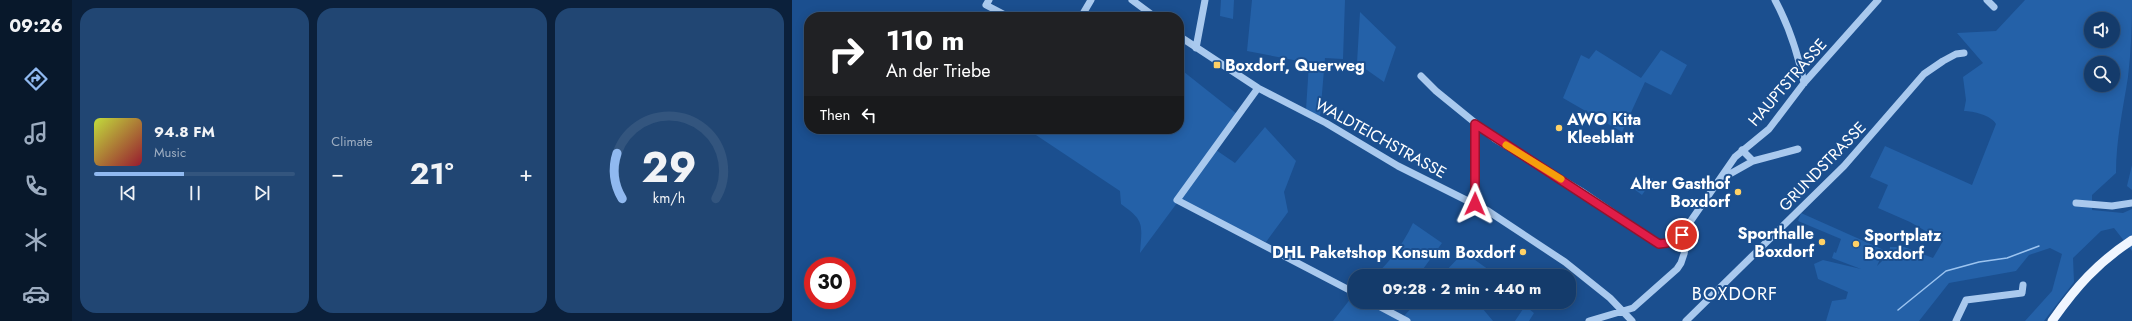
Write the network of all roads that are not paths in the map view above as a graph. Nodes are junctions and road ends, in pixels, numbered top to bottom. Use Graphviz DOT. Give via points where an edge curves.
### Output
graph roads {
  1 [pos="989,0"];
  2 [pos="1091,0"];
  3 [pos="1132,0"];
  4 [pos="1205,0"];
  5 [pos="1775,0"];
  6 [pos="1878,0"];
  7 [pos="1987,0"];
  8 [pos="1994,7"];
  9 [pos="999,12"];
  10 [pos="1084,12"];
  11 [pos="1148,12"];
  12 [pos="1184,40"];
  13 [pos="1196,48"];
  14 [pos="1964,53"];
  15 [pos="1420,76"];
  16 [pos="1804,84"];
  17 [pos="1258,88"];
  18 [pos="1477,125"];
  19 [pos="1798,149"];
  20 [pos="1742,150"];
  21 [pos="1753,161"];
  22 [pos="1719,180"];
  23 [pos="2076,203"];
  24 [pos="1475,204"];
  25 [pos="2132,204"];
  26 [pos="1686,235"];
  27 [pos="2132,240"];
  28 [pos="2023,285"];
  29 [pos="1348,289"];
  30 [pos="1384,309"];
  31 [pos="1622,312"];
  32 [pos="1407,321"];
  33 [pos="1589,321"];
  34 [pos="1632,321"];
  35 [pos="1686,321"];
  36 [pos="1956,321"];
  37 [pos="2052,321"];
  1 -- 9 [label="street" via="986,5"];
  2 -- 10 [label="street"];
  3 -- 11 [label="street"];
  4 -- 13 [label="street"];
  5 -- 16 [label="street" via="1786,22"];
  6 -- 16 [label="street, HAUPTSTRASSE"];
  7 -- 8 [label="street"];
  12 -- 13 [label="street, WALDTEICHSTRASSE"];
  13 -- 17 [label="street, WALDTEICHSTRASSE"];
  14 -- 35 [label="street, GRUNDSTRASSE" via="1956,54 1933,66 1924,74 1844,166"];
  15 -- 18 [label="street"];
  16 -- 20 [label="street, HAUPTSTRASSE" via="1769,129"];
  17 -- 24 [label="street, WALDTEICHSTRASSE" via="1326,123 1398,166"];
  17 -- 29 [label="street" via="1177,200"];
  18 -- 24 [label="street"];
  18 -- 26 [label="street" via="1659,244"];
  19 -- 21 [label="street"];
  20 -- 21 [label="street"];
  20 -- 22 [label="street, HAUPTSTRASSE"];
  21 -- 22 [label="street"];
  22 -- 26 [label="street, HAUPTSTRASSE" via="1690,222"];
  23 -- 25 [label="street" via="2112,206"];
  24 -- 31 [label="street, WALDTEICHSTRASSE" via="1565,262 1610,298"];
  26 -- 31 [label="street, HAUPTSTRASSE" via="1681,263 1633,308"];
  27 -- 37 [label="main road" via="2082,281"];
  28 -- 36 [label="street" via="2022,294 1966,300"];
  30 -- 32 [label="street"];
  31 -- 33 [label="street, HAUPTSTRASSE"];
  31 -- 34 [label="street, WALDTEICHSTRASSE"];
}
